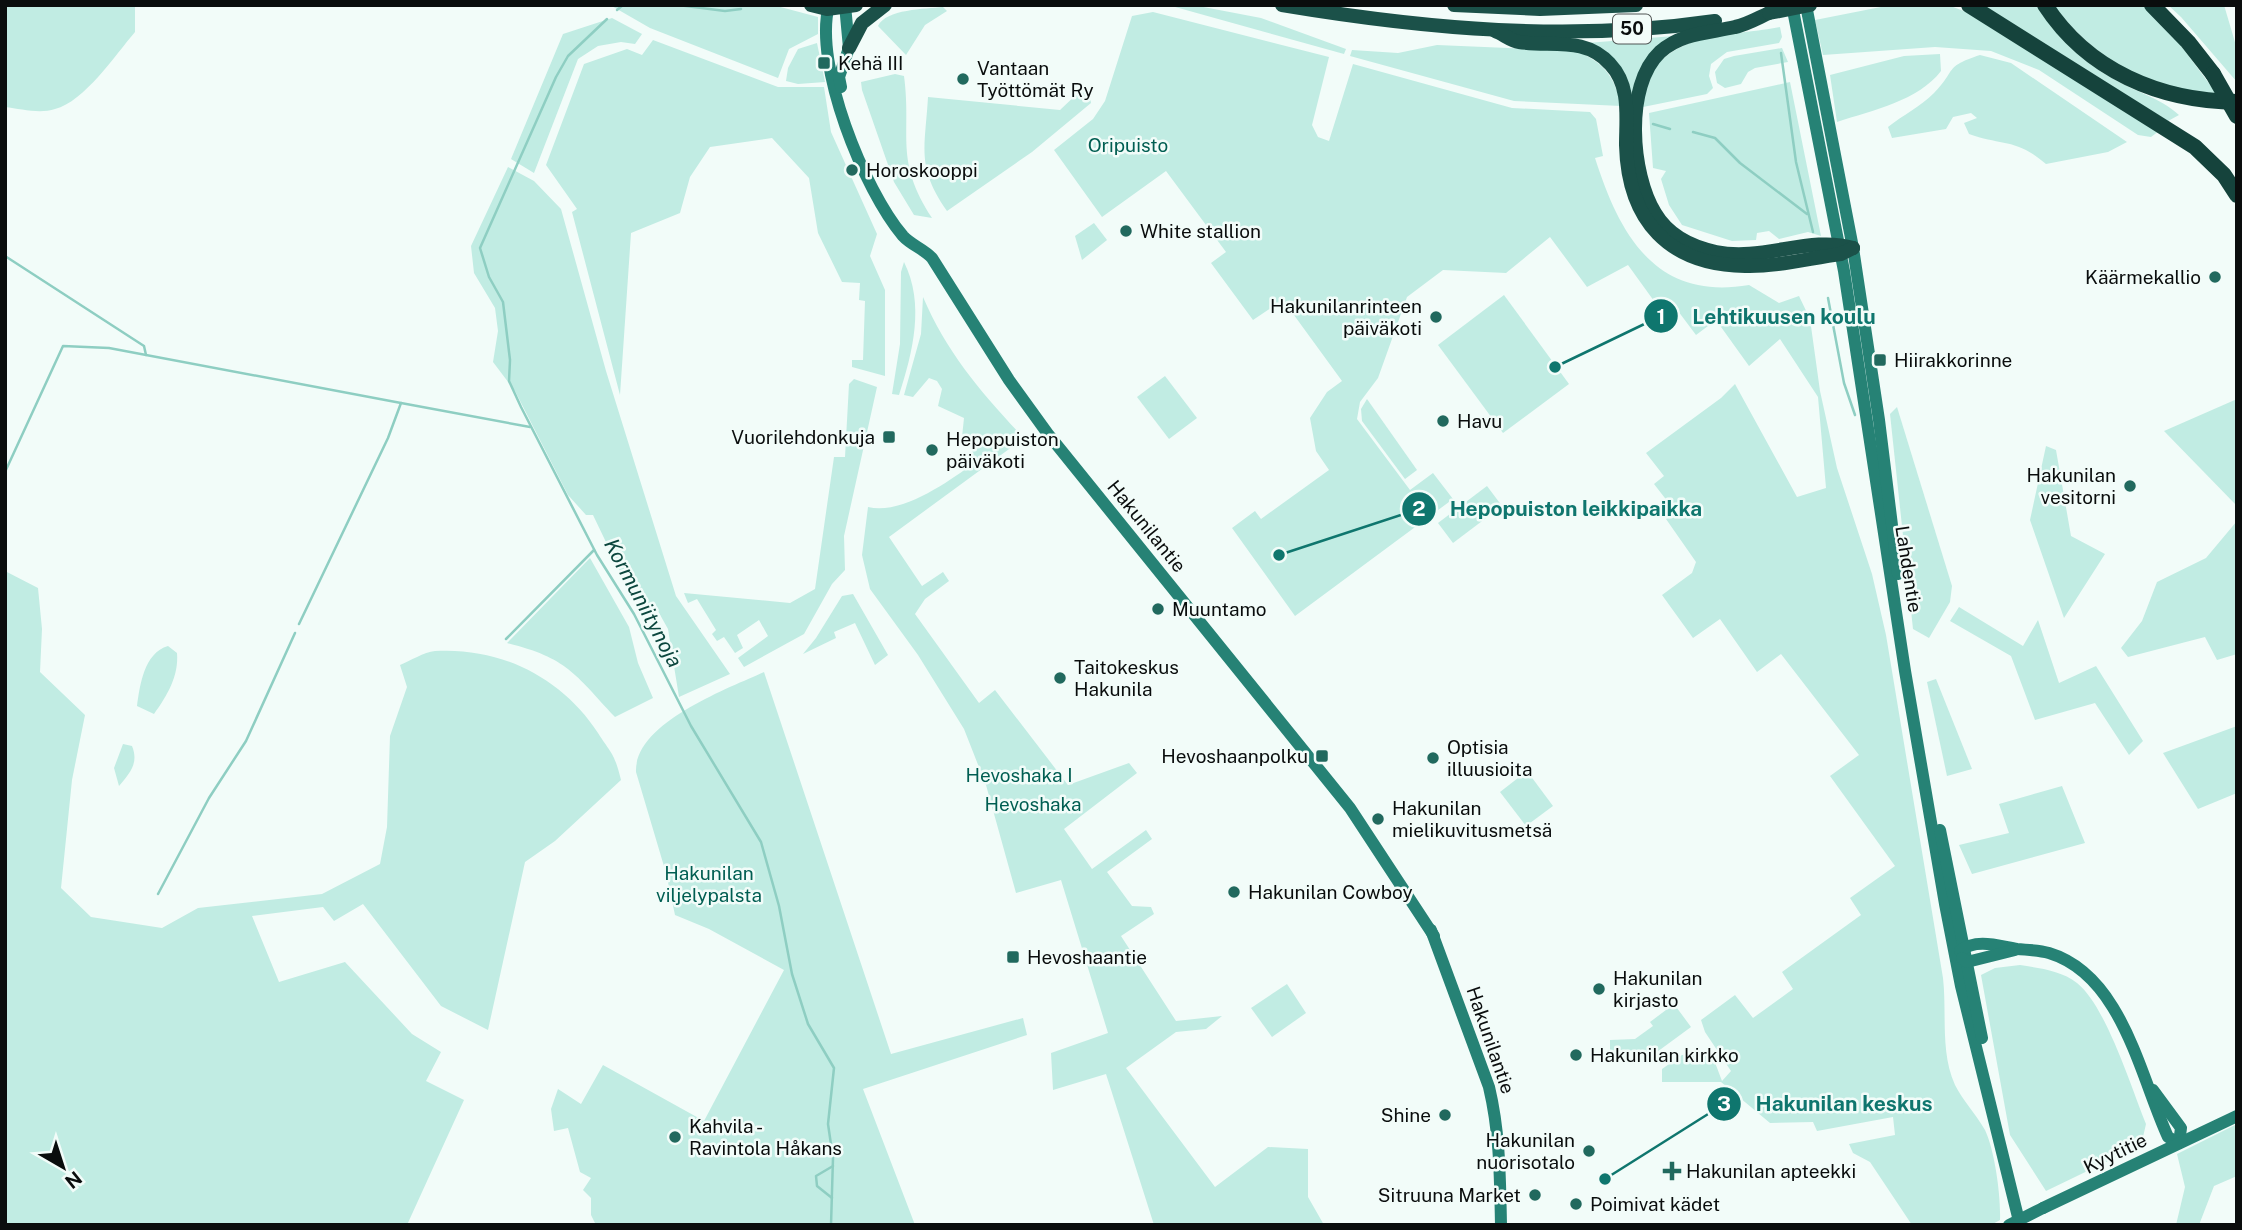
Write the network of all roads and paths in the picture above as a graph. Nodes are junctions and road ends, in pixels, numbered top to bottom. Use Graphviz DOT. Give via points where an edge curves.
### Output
graph roads {
  1 [pos="811,5"];
  2 [pos="856,5"];
  3 [pos="885,5"];
  4 [pos="1282,5"];
  5 [pos="1454,5"];
  6 [pos="1636,5"];
  7 [pos="1792,5"];
  8 [pos="1808,5"];
  9 [pos="1969,5"];
  10 [pos="2045,5"];
  11 [pos="2152,5"];
  12 [pos="845,6"];
  13 [pos="1487,6"];
  14 [pos="828,7"];
  15 [pos="1769,13"];
  16 [pos="1495,31"];
  17 [pos="849,48"];
  18 [pos="2237,102"];
  19 [pos="2237,116"];
  20 [pos="2237,195"];
  21 [pos="1844,249"];
  22 [pos="975,327"];
  23 [pos="2019,949"];
  24 [pos="1960,951"];
  25 [pos="1441,954"];
  26 [pos="1967,962"];
  27 [pos="2237,1116"];
  28 [pos="1999,1135"];
  29 [pos="2179,1143"];
  30 [pos="1495,1225"];
  31 [pos="1501,1225"];
  32 [pos="2009,1225"];
  33 [pos="2020,1225"];
  1 -- 14 [label="highway"];
  2 -- 12 [label="highway"];
  3 -- 17 [label="highway" via="862,23"];
  4 -- 16 [label="highway, 50"];
  5 -- 13 [label="highway, 50"];
  6 -- 13 [label="highway, 50"];
  7 -- 21 [label="main road, Lahdentie"];
  8 -- 15 [label="highway, 50, bridge"];
  8 -- 21 [label="main road, Lahdentie"];
  9 -- 20 [label="highway" via="2174,133 2211,161"];
  10 -- 18 [label="highway" via="2085,50 2128,79 2185,99"];
  11 -- 19 [label="highway, bridge" via="2213,74"];
  12 -- 14 [label="highway"];
  12 -- 17 [label="main road, Hakunilantie"];
  14 -- 22 [label="main road, Hakunilantie" via="827,47 838,102 864,173 886,213 906,239 932,258"];
  15 -- 16 [label="highway, 50" via="1627,29"];
  15 -- 21 [label="highway" via="1738,27 1685,37 1652,61 1637,96 1642,184 1655,214 1693,245 1747,255"];
  16 -- 21 [label="highway" via="1518,42 1585,47 1611,64 1625,90 1627,156 1636,203 1645,220 1688,256 1714,264 1748,266"];
  17 -- 22 [label="main road, Hakunilantie" via="839,77 845,108 866,162 903,227 925,240 937,254"];
  21 -- 24 [label="main road, Lahdentie" via="1880,420 1911,671"];
  22 -- 25 [label="main road, Hakunilantie" via="1048,434 1350,808 1434,936"];
  23 -- 24 [label="main road" via="1988,943"];
  23 -- 26 [label="main road"];
  23 -- 29 [label="main road" via="2048,953 2089,975 2108,1000 2149,1085 2181,1128"];
  24 -- 26 [label="main road"];
  24 -- 28 [label="main road, Lahdentie"];
  25 -- 30 [label="main road, Hakunilantie" via="1488,1114"];
  25 -- 31 [label="main road, Hakunilantie" via="1495,1113"];
  26 -- 28 [label="main road, Lahdentie"];
  27 -- 29 [label="main road, Kyytitie"];
  28 -- 33 [label="main road, Lahdentie"];
  29 -- 32 [label="main road, Kyytitie, bridge"];
}
